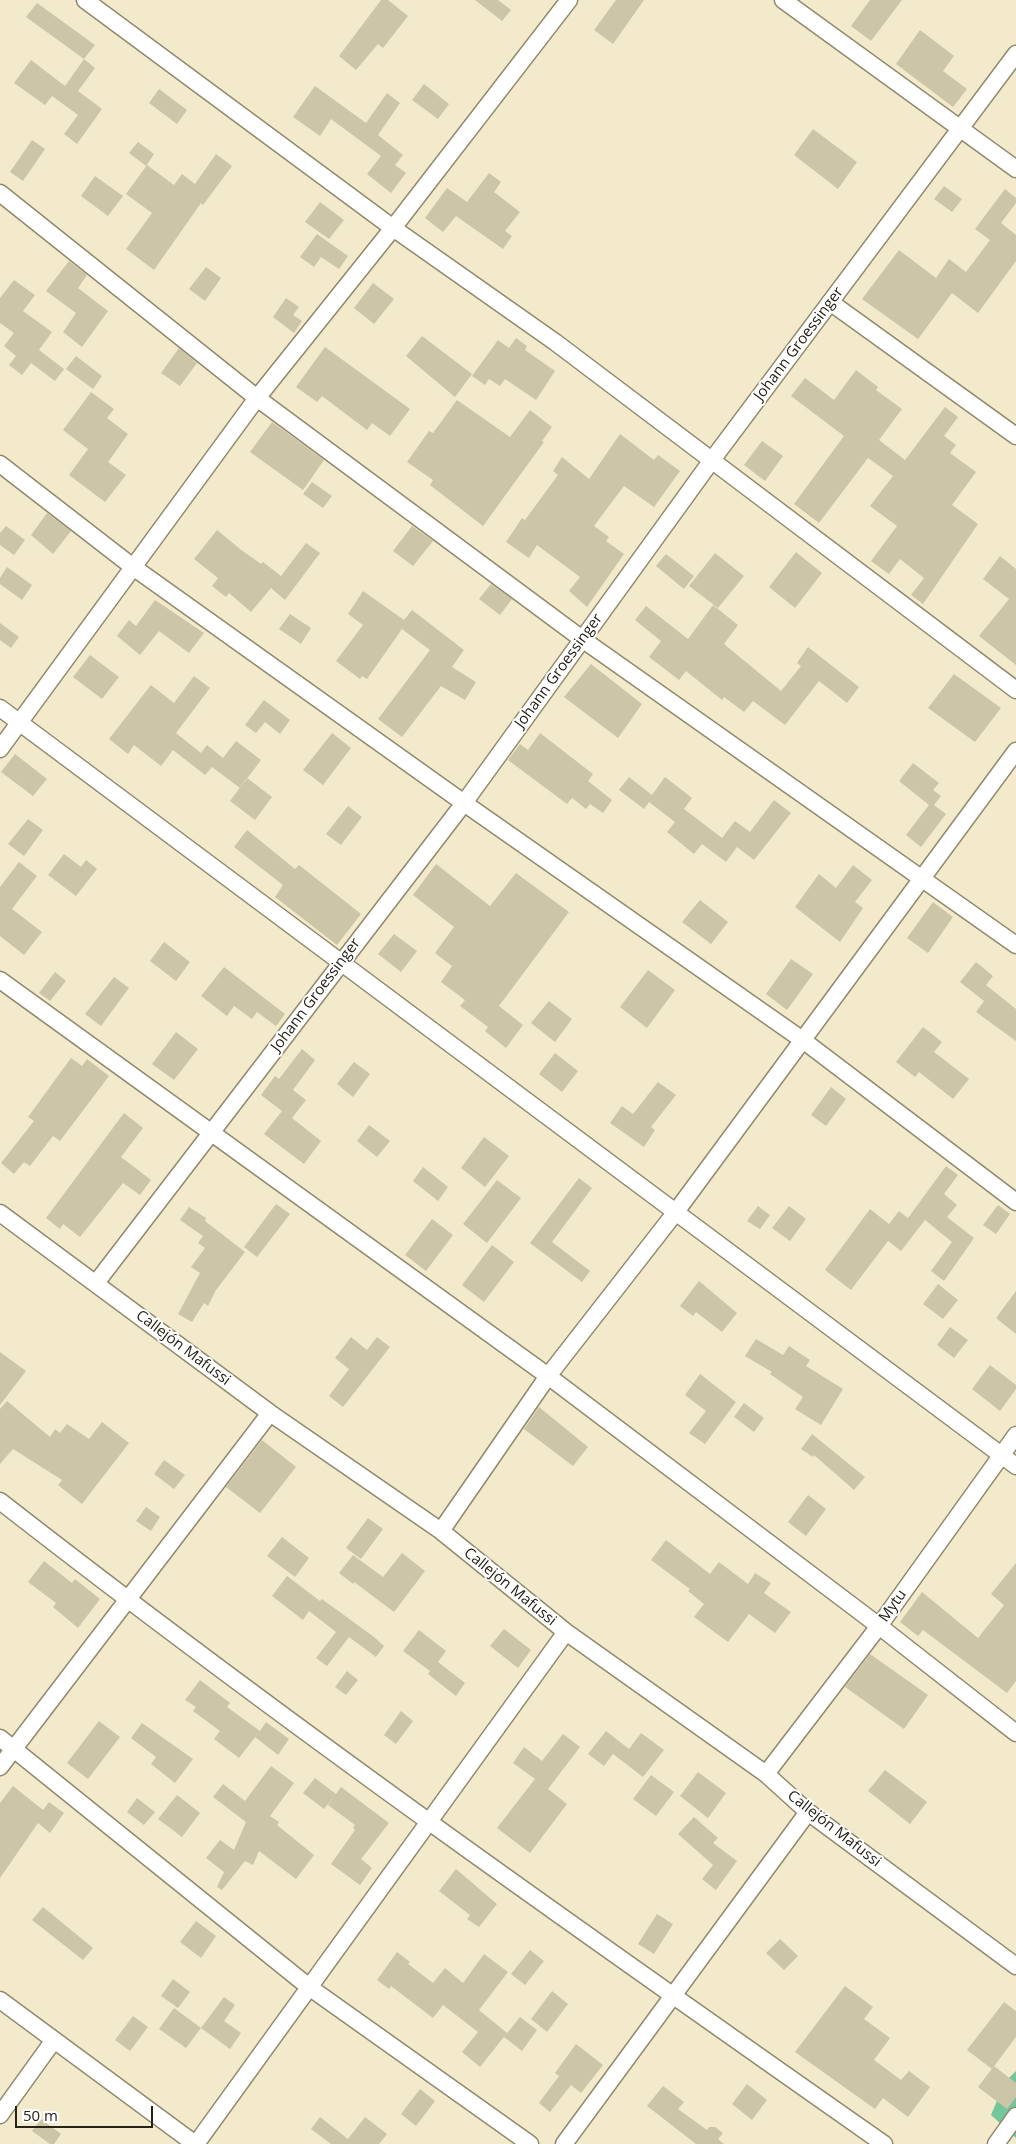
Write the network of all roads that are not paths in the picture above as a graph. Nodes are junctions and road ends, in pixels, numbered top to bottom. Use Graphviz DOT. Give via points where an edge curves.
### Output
graph roads {
  1 [pos="85,0"];
  2 [pos="568,0"];
  3 [pos="783,0"];
  4 [pos="1016,54"];
  5 [pos="959,130"];
  6 [pos="1016,169"];
  7 [pos="0,193"];
  8 [pos="393,228"];
  9 [pos="830,302"];
  10 [pos="257,398"];
  11 [pos="1016,436"];
  12 [pos="712,460"];
  13 [pos="0,464"];
  14 [pos="133,567"];
  15 [pos="582,639"];
  16 [pos="1016,690"];
  17 [pos="0,708"];
  18 [pos="20,723"];
  19 [pos="0,749"];
  20 [pos="1016,751"];
  21 [pos="464,803"];
  22 [pos="921,877"];
  23 [pos="1016,945"];
  24 [pos="340,963"];
  25 [pos="0,980"];
  26 [pos="804,1041"];
  27 [pos="212,1134"];
  28 [pos="1016,1202"];
  29 [pos="675,1213"];
  30 [pos="2,1219"];
  31 [pos="96,1283"];
  32 [pos="548,1376"];
  33 [pos="270,1414"];
  34 [pos="1016,1436"];
  35 [pos="1001,1455"];
  36 [pos="1016,1466"];
  37 [pos="0,1501"];
  38 [pos="441,1532"];
  39 [pos="128,1601"];
  40 [pos="879,1626"];
  41 [pos="566,1632"];
  42 [pos="1016,1733"];
  43 [pos="0,1738"];
  44 [pos="14,1748"];
  45 [pos="0,1767"];
  46 [pos="766,1774"];
  47 [pos="808,1812"];
  48 [pos="428,1821"];
  49 [pos="1016,1966"];
  50 [pos="309,1986"];
  51 [pos="672,1995"];
  52 [pos="0,2000"];
  53 [pos="54,2040"];
  54 [pos="0,2115"];
  55 [pos="1016,2116"];
  56 [pos="195,2144"];
  57 [pos="530,2144"];
  58 [pos="564,2144"];
  59 [pos="884,2144"];
  60 [pos="996,2144"];
  1 -- 8 [label="street"];
  2 -- 8 [label="street"];
  3 -- 5 [label="street"];
  4 -- 5 [label="street, Johann Groessinger"];
  5 -- 6 [label="street"];
  5 -- 9 [label="street, Johann Groessinger"];
  7 -- 10 [label="street"];
  8 -- 10 [label="street"];
  8 -- 12 [label="street" via="555,342"];
  9 -- 11 [label="street"];
  9 -- 12 [label="street, Johann Groessinger"];
  10 -- 14 [label="street"];
  10 -- 15 [label="street"];
  12 -- 15 [label="street, Johann Groessinger"];
  12 -- 16 [label="street"];
  13 -- 14 [label="street"];
  14 -- 18 [label="street"];
  14 -- 21 [label="street"];
  15 -- 21 [label="street, Johann Groessinger"];
  15 -- 22 [label="street"];
  17 -- 18 [label="street"];
  18 -- 19 [label="street"];
  18 -- 24 [label="street"];
  20 -- 22 [label="street"];
  21 -- 24 [label="street, Johann Groessinger"];
  21 -- 26 [label="street"];
  22 -- 23 [label="street"];
  22 -- 26 [label="street"];
  24 -- 27 [label="street, Johann Groessinger"];
  24 -- 29 [label="street"];
  25 -- 27 [label="street"];
  26 -- 28 [label="street"];
  26 -- 29 [label="street"];
  27 -- 31 [label="street, Johann Groessinger"];
  27 -- 32 [label="street"];
  29 -- 32 [label="street"];
  29 -- 35 [label="street"];
  30 -- 31 [label="street, Callejón Mafussi"];
  31 -- 33 [label="street, Callejón Mafussi"];
  32 -- 38 [label="street"];
  32 -- 40 [label="street"];
  33 -- 38 [label="street, Callejón Mafussi"];
  33 -- 39 [label="street"];
  34 -- 35 [label="street, Mytu"];
  35 -- 36 [label="street"];
  35 -- 40 [label="street, Mytu"];
  37 -- 39 [label="street"];
  38 -- 41 [label="street, Callejón Mafussi"];
  39 -- 44 [label="street"];
  39 -- 48 [label="street"];
  40 -- 42 [label="street"];
  40 -- 46 [label="street, Mytu"];
  41 -- 46 [label="street, Callejón Mafussi"];
  41 -- 48 [label="street"];
  43 -- 44 [label="street"];
  44 -- 45 [label="street"];
  44 -- 50 [label="street"];
  46 -- 47 [label="street, Callejón Mafussi"];
  47 -- 49 [label="street, Callejón Mafussi"];
  47 -- 51 [label="street"];
  48 -- 50 [label="street"];
  48 -- 51 [label="street"];
  50 -- 56 [label="street"];
  50 -- 57 [label="street"];
  51 -- 58 [label="street"];
  51 -- 59 [label="street"];
  52 -- 53 [label="street"];
  53 -- 54 [label="street"];
  53 -- 56 [label="street"];
  55 -- 60 [label="street"];
}
